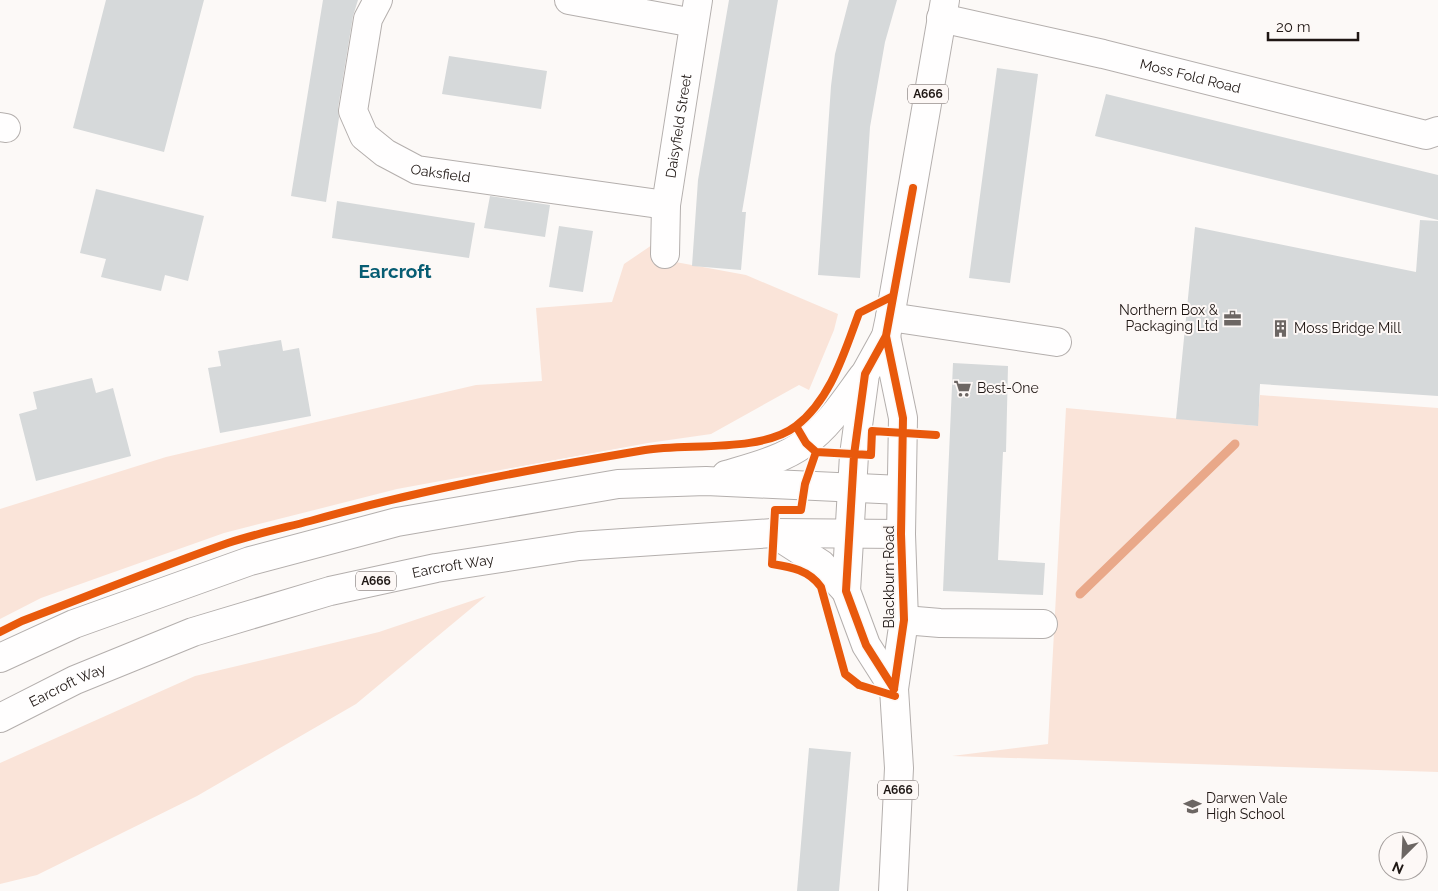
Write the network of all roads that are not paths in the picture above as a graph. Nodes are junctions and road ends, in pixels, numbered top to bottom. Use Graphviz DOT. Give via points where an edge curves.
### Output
graph roads {
  1 [pos="378,0"];
  2 [pos="569,0"];
  3 [pos="943,9"];
  4 [pos="696,11"];
  5 [pos="1438,131"];
  6 [pos="666,206"];
  7 [pos="665,254"];
  8 [pos="888,327"];
  9 [pos="1057,342"];
  10 [pos="866,374"];
  11 [pos="706,481"];
  12 [pos="852,489"];
  13 [pos="901,490"];
  14 [pos="773,533"];
  15 [pos="849,534"];
  16 [pos="901,534"];
  17 [pos="846,591"];
  18 [pos="904,620"];
  19 [pos="1043,624"];
  20 [pos="0,658"];
  21 [pos="894,689"];
  22 [pos="0,718"];
  23 [pos="893,891"];
  1 -- 6 [label="main road, Oaksfield" via="368,19 353,111 364,136 385,153 417,170"];
  2 -- 4 [label="main road"];
  3 -- 5 [label="main road, Moss Fold Road" via="1103,54 1426,135"];
  3 -- 8 [label="main road, Blackburn Road / A666"];
  4 -- 6 [label="main road, Daisyfield Street"];
  6 -- 7 [label="main road, Daisyfield Street"];
  8 -- 9 [label="main road"];
  8 -- 10 [label="main road, Blackburn Road / A666"];
  8 -- 13 [label="main road, Blackburn Road / A666" via="903,418"];
  10 -- 11 [label="main road" via="826,424 806,443 768,463"];
  10 -- 12 [label="main road, Blackburn Road / A666"];
  11 -- 12 [label="main road"];
  11 -- 20 [label="main road" via="618,484 397,522 250,561 74,624"];
  12 -- 13 [label="main road"];
  12 -- 15 [label="main road, Blackburn Road / A666"];
  13 -- 16 [label="main road, Blackburn Road / A666"];
  14 -- 15 [label="main road, Earcroft Way / A666"];
  14 -- 17 [label="main road" via="821,564"];
  14 -- 22 [label="main road, Earcroft Way / A666" via="579,546 436,568 330,591 193,632 75,680"];
  15 -- 16 [label="main road, Earcroft Way / A666"];
  15 -- 17 [label="main road, Blackburn Road / A666"];
  16 -- 18 [label="main road, Blackburn Road / A666"];
  17 -- 21 [label="main road, Blackburn Road / A666" via="866,645"];
  18 -- 19 [label="main road"];
  18 -- 21 [label="main road, Blackburn Road / A666"];
  21 -- 23 [label="main road, Blackburn Road / A666" via="899,768"];
}
